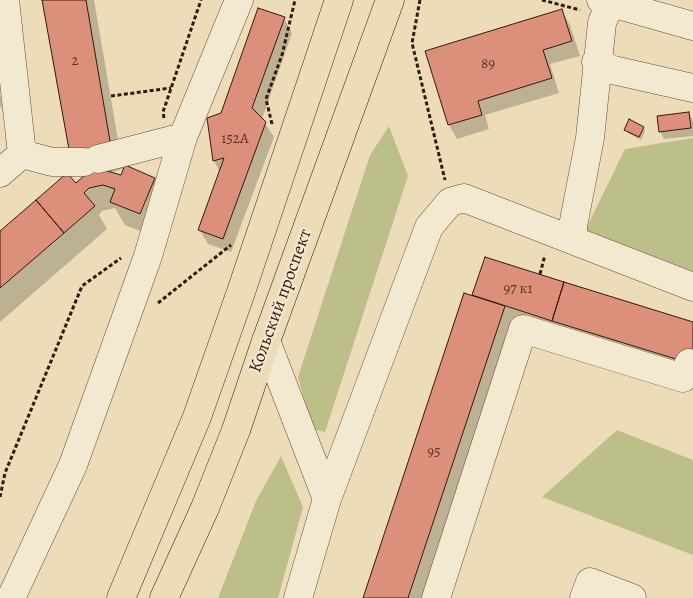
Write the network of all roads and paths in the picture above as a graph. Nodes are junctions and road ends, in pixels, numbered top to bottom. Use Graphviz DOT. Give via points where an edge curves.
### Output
graph roads {
  1 [pos="5,0"];
  2 [pos="201,0"];
  3 [pos="239,0"];
  4 [pos="339,0"];
  5 [pos="390,0"];
  6 [pos="420,0"];
  7 [pos="606,1"];
  8 [pos="693,26"];
  9 [pos="596,62"];
  10 [pos="171,88"];
  11 [pos="693,88"];
  12 [pos="111,96"];
  13 [pos="174,140"];
  14 [pos="22,154"];
  15 [pos="0,173"];
  16 [pos="450,202"];
  17 [pos="237,239"];
  18 [pos="573,240"];
  19 [pos="122,258"];
  20 [pos="693,287"];
  21 [pos="150,309"];
  22 [pos="266,341"];
  23 [pos="688,375"];
  24 [pos="0,497"];
  25 [pos="327,499"];
  26 [pos="10,588"];
  27 [pos="121,598"];
  28 [pos="164,598"];
  29 [pos="298,598"];
  30 [pos="436,598"];
  31 [pos="584,598"];
  32 [pos="632,598"];
  1 -- 14 [label="street"];
  2 -- 10 [label="path"];
  3 -- 13 [label="street"];
  4 -- 27 [label="main road" via="200,408"];
  5 -- 22 [label="main road, Кольский проспект"];
  6 -- 16 [label="path" via="412,43"];
  7 -- 8 [label="street"];
  7 -- 9 [label="street"];
  9 -- 11 [label="street" via="613,70"];
  9 -- 18 [label="street" via="590,138"];
  10 -- 12 [label="path"];
  10 -- 13 [label="path" via="164,112"];
  13 -- 14 [label="street" via="91,160 52,162"];
  13 -- 26 [label="street" via="148,256 73,465"];
  14 -- 15 [label="street"];
  16 -- 18 [label="street" via="464,198"];
  16 -- 25 [label="street" via="429,227"];
  17 -- 21 [label="path"];
  18 -- 20 [label="street"];
  19 -- 24 [label="path" via="82,286 6,473"];
  22 -- 25 [label="street"];
  22 -- 28 [label="main road, Кольский проспект" via="236,430"];
  23 -- 30 [label="street" via="523,329"];
  25 -- 29 [label="street"];
  31 -- 32 [label="street" via="590,582"];
}
